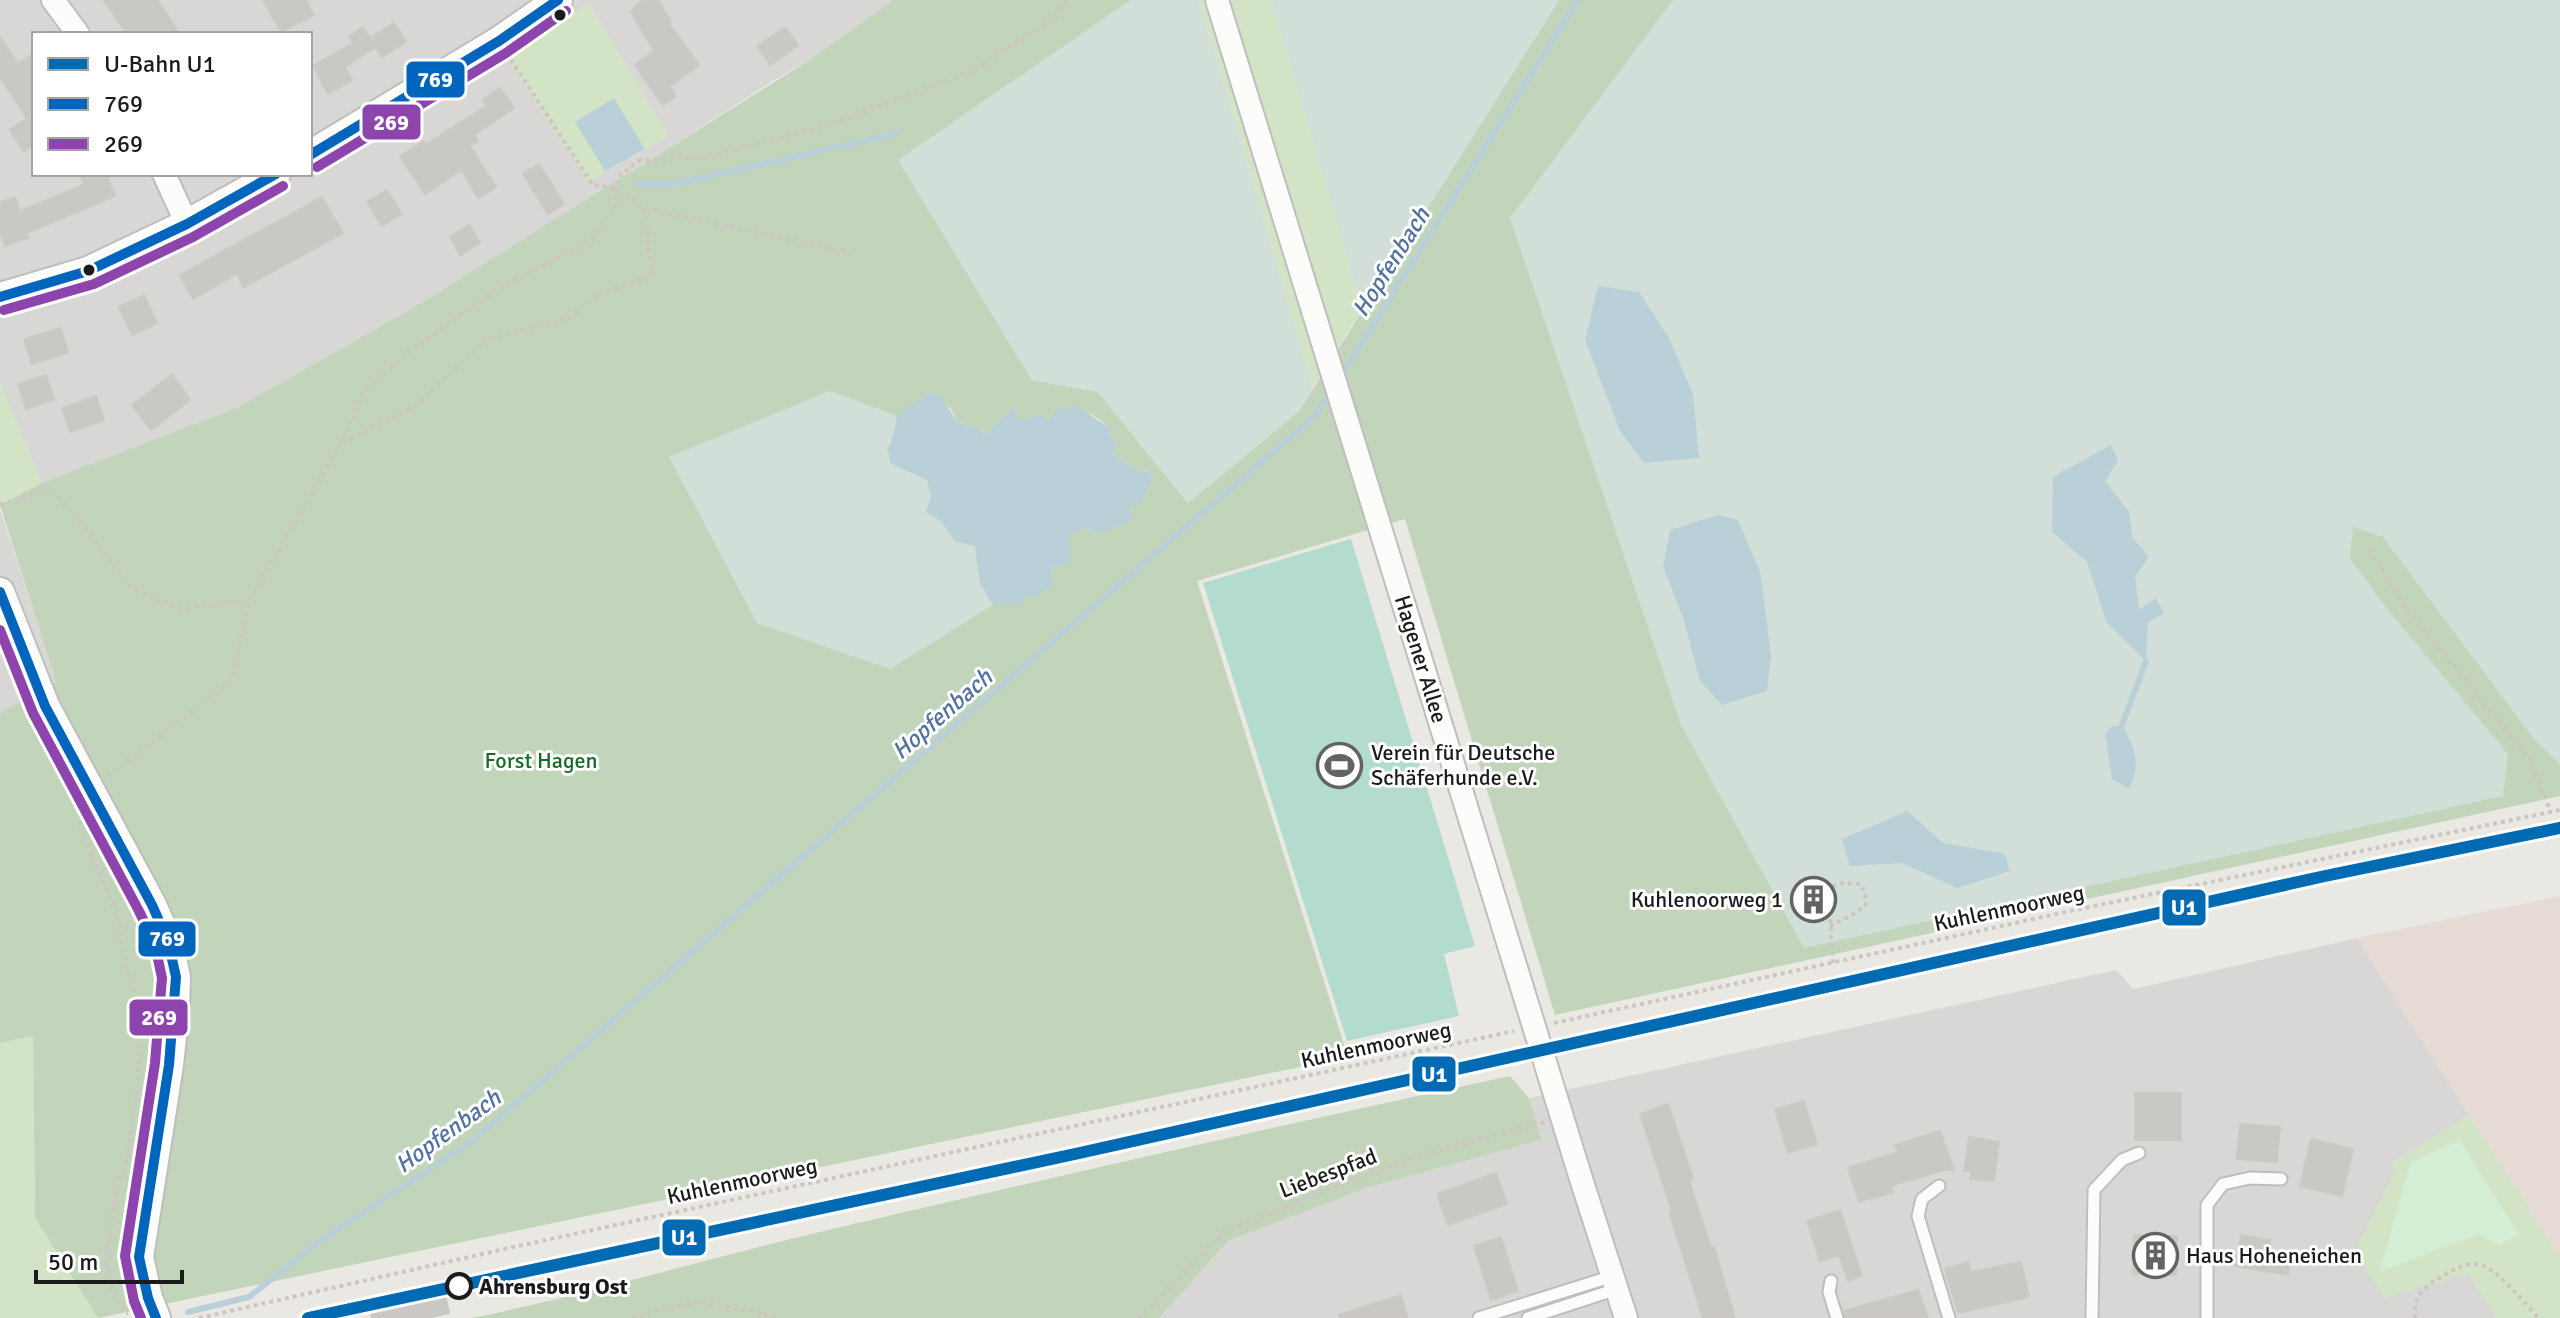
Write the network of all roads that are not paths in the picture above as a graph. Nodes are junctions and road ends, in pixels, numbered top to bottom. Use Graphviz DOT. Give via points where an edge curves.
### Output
graph roads {
  1 [pos="53,0"];
  2 [pos="558,0"];
  3 [pos="1217,0"];
  4 [pos="77,32"];
  5 [pos="312,154"];
  6 [pos="165,176"];
  7 [pos="272,176"];
  8 [pos="187,224"];
  9 [pos="0,297"];
  10 [pos="0,592"];
  11 [pos="2139,1153"];
  12 [pos="2281,1179"];
  13 [pos="1939,1186"];
  14 [pos="1831,1281"];
  15 [pos="1615,1282"];
  16 [pos="154,1313"];
  17 [pos="1479,1318"];
  18 [pos="1528,1318"];
  19 [pos="1626,1318"];
  20 [pos="1837,1318"];
  21 [pos="1949,1318"];
  22 [pos="2092,1318"];
  23 [pos="2207,1318"];
  1 -- 4 [label="street"];
  2 -- 5 [label="street"];
  3 -- 15 [label="street, Hagener Allee"];
  6 -- 8 [label="street"];
  7 -- 8 [label="street"];
  8 -- 9 [label="street" via="88,271"];
  10 -- 16 [label="street" via="45,706 152,905 176,977 169,1065 139,1257"];
  11 -- 22 [label="lane" via="2122,1160 2094,1190"];
  12 -- 23 [label="lane" via="2223,1184 2207,1205"];
  13 -- 21 [label="lane" via="1922,1199 1918,1216"];
  14 -- 20 [label="lane"];
  15 -- 17 [label="lane"];
  15 -- 18 [label="lane"];
  15 -- 19 [label="street, Hagener Allee"];
}
